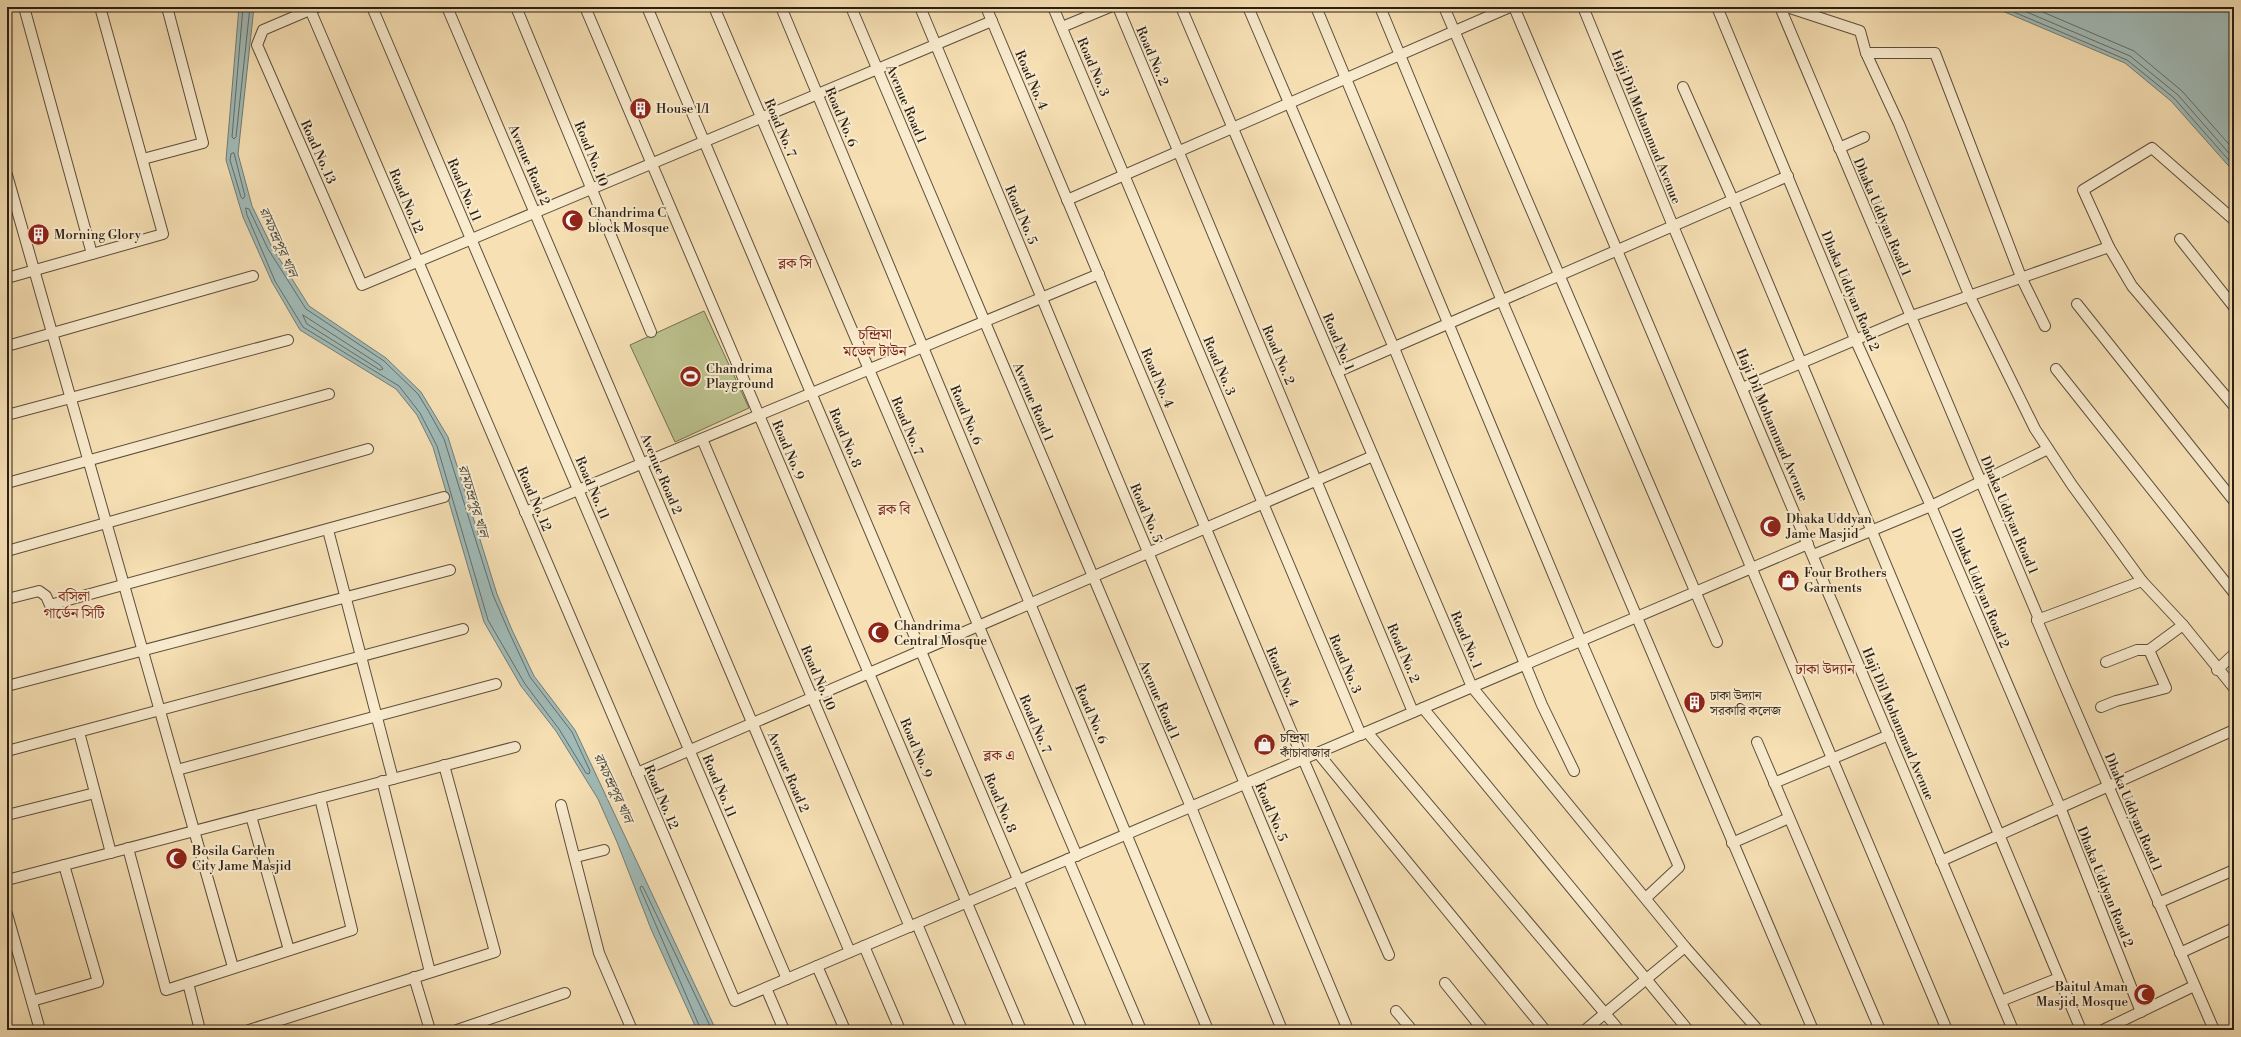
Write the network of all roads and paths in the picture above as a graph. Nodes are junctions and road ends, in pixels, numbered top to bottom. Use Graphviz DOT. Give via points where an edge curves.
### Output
graph roads {
  1 [pos="24,7"];
  2 [pos="100,7"];
  3 [pos="167,7"];
  4 [pos="372,7"];
  5 [pos="447,7"];
  6 [pos="516,7"];
  7 [pos="585,7"];
  8 [pos="647,7"];
  9 [pos="714,7"];
  10 [pos="781,7"];
  11 [pos="851,7"];
  12 [pos="920,7"];
  13 [pos="986,7"];
  14 [pos="1053,7"];
  15 [pos="1110,7"];
  16 [pos="1118,7"];
  17 [pos="1181,7"];
  18 [pos="1248,7"];
  19 [pos="1316,7"];
  20 [pos="1380,7"];
  21 [pos="1444,7"];
  22 [pos="1510,7"];
  23 [pos="1514,7"];
  24 [pos="1583,7"];
  25 [pos="1716,7"];
  26 [pos="1780,7"];
  27 [pos="1787,7"];
  28 [pos="312,8"];
  29 [pos="992,21"];
  30 [pos="1062,27"];
  31 [pos="1454,31"];
  32 [pos="936,45"];
  33 [pos="1866,53"];
  34 [pos="1401,54"];
  35 [pos="877,69"];
  36 [pos="1346,78"];
  37 [pos="1683,87"];
  38 [pos="818,94"];
  39 [pos="1289,103"];
  40 [pos="761,118"];
  41 [pos="1233,128"];
  42 [pos="1864,137"];
  43 [pos="704,141"];
  44 [pos="1839,148"];
  45 [pos="1178,151"];
  46 [pos="143,160"];
  47 [pos="652,163"];
  48 [pos="7,175"];
  49 [pos="1124,175"];
  50 [pos="1788,176"];
  51 [pos="591,189"];
  52 [pos="1067,200"];
  53 [pos="1733,200"];
  54 [pos="535,213"];
  55 [pos="2234,220"];
  56 [pos="1673,226"];
  57 [pos="471,239"];
  58 [pos="2180,239"];
  59 [pos="2109,247"];
  60 [pos="1617,250"];
  61 [pos="92,254"];
  62 [pos="418,262"];
  63 [pos="34,270"];
  64 [pos="1099,274"];
  65 [pos="253,276"];
  66 [pos="1559,276"];
  67 [pos="2021,277"];
  68 [pos="7,278"];
  69 [pos="1970,297"];
  70 [pos="1042,298"];
  71 [pos="1502,301"];
  72 [pos="2077,304"];
  73 [pos="2234,307"];
  74 [pos="1909,317"];
  75 [pos="984,321"];
  76 [pos="1448,324"];
  77 [pos="2045,326"];
  78 [pos="651,332"];
  79 [pos="52,333"];
  80 [pos="1855,339"];
  81 [pos="288,340"];
  82 [pos="7,346"];
  83 [pos="923,347"];
  84 [pos="1394,348"];
  85 [pos="1801,363"];
  86 [pos="2056,369"];
  87 [pos="869,370"];
  88 [pos="1337,372"];
  89 [pos="1742,388"];
  90 [pos="812,393"];
  91 [pos="329,394"];
  92 [pos="71,398"];
  93 [pos="2234,406"];
  94 [pos="7,415"];
  95 [pos="759,415"];
  96 [pos="702,439"];
  97 [pos="368,449"];
  98 [pos="2048,449"];
  99 [pos="1373,456"];
  100 [pos="89,461"];
  101 [pos="642,464"];
  102 [pos="1316,480"];
  103 [pos="1981,482"];
  104 [pos="7,483"];
  105 [pos="578,490"];
  106 [pos="444,497"];
  107 [pos="2234,500"];
  108 [pos="1263,503"];
  109 [pos="1931,506"];
  110 [pos="525,512"];
  111 [pos="106,523"];
  112 [pos="1206,528"];
  113 [pos="328,530"];
  114 [pos="1871,530"];
  115 [pos="1808,544"];
  116 [pos="7,550"];
  117 [pos="1148,552"];
  118 [pos="1813,555"];
  119 [pos="1752,568"];
  120 [pos="450,570"];
  121 [pos="1093,577"];
  122 [pos="2142,581"];
  123 [pos="124,585"];
  124 [pos="1695,592"];
  125 [pos="2234,593"];
  126 [pos="346,598"];
  127 [pos="7,599"];
  128 [pos="1031,603"];
  129 [pos="1636,617"];
  130 [pos="2037,620"];
  131 [pos="2183,625"];
  132 [pos="979,626"];
  133 [pos="463,629"];
  134 [pos="1581,641"];
  135 [pos="1717,642"];
  136 [pos="921,650"];
  137 [pos="2149,650"];
  138 [pos="143,651"];
  139 [pos="2234,654"];
  140 [pos="361,656"];
  141 [pos="2106,662"];
  142 [pos="1526,664"];
  143 [pos="2217,670"];
  144 [pos="869,673"];
  145 [pos="496,684"];
  146 [pos="7,686"];
  147 [pos="1472,688"];
  148 [pos="2234,688"];
  149 [pos="812,697"];
  150 [pos="2101,707"];
  151 [pos="160,710"];
  152 [pos="1418,710"];
  153 [pos="377,716"];
  154 [pos="752,723"];
  155 [pos="2234,730"];
  156 [pos="79,732"];
  157 [pos="1364,733"];
  158 [pos="1889,735"];
  159 [pos="1757,742"];
  160 [pos="515,747"];
  161 [pos="690,750"];
  162 [pos="7,751"];
  163 [pos="1318,753"];
  164 [pos="1832,759"];
  165 [pos="1303,760"];
  166 [pos="444,765"];
  167 [pos="177,770"];
  168 [pos="1574,771"];
  169 [pos="637,773"];
  170 [pos="393,779"];
  171 [pos="382,781"];
  172 [pos="1774,783"];
  173 [pos="1245,784"];
  174 [pos="2108,787"];
  175 [pos="95,793"];
  176 [pos="320,798"];
  177 [pos="561,805"];
  178 [pos="1191,807"];
  179 [pos="2060,807"];
  180 [pos="7,815"];
  181 [pos="251,816"];
  182 [pos="1789,818"];
  183 [pos="194,831"];
  184 [pos="1128,834"];
  185 [pos="2000,834"];
  186 [pos="1732,843"];
  187 [pos="128,848"];
  188 [pos="604,850"];
  189 [pos="110,853"];
  190 [pos="576,857"];
  191 [pos="1073,857"];
  192 [pos="1941,861"];
  193 [pos="64,865"];
  194 [pos="2234,870"];
  195 [pos="7,880"];
  196 [pos="1019,880"];
  197 [pos="1647,897"];
  198 [pos="967,902"];
  199 [pos="2158,904"];
  200 [pos="7,914"];
  201 [pos="914,925"];
  202 [pos="2234,928"];
  203 [pos="864,946"];
  204 [pos="1685,946"];
  205 [pos="290,950"];
  206 [pos="850,952"];
  207 [pos="2180,953"];
  208 [pos="1389,954"];
  209 [pos="817,966"];
  210 [pos="233,967"];
  211 [pos="430,972"];
  212 [pos="414,977"];
  213 [pos="2059,978"];
  214 [pos="788,979"];
  215 [pos="1646,979"];
  216 [pos="188,983"];
  217 [pos="1445,983"];
  218 [pos="2194,986"];
  219 [pos="766,988"];
  220 [pos="565,993"];
  221 [pos="32,1001"];
  222 [pos="2001,1001"];
  223 [pos="1396,1011"];
  224 [pos="2141,1012"];
  225 [pos="1606,1013"];
  226 [pos="40,1030"];
  227 [pos="200,1030"];
  228 [pos="249,1030"];
  229 [pos="430,1030"];
  230 [pos="456,1030"];
  231 [pos="632,1030"];
  232 [pos="784,1030"];
  233 [pos="845,1030"];
  234 [pos="900,1030"];
  235 [pos="962,1030"];
  236 [pos="1021,1030"];
  237 [pos="1082,1030"];
  238 [pos="1141,1030"];
  239 [pos="1208,1030"];
  240 [pos="1282,1030"];
  241 [pos="1348,1030"];
  242 [pos="1412,1030"];
  243 [pos="1483,1030"];
  244 [pos="1545,1030"];
  245 [pos="1585,1030"];
  246 [pos="1619,1030"];
  247 [pos="1688,1030"];
  248 [pos="1758,1030"];
  249 [pos="1813,1030"];
  250 [pos="1880,1030"];
  251 [pos="1947,1030"];
  252 [pos="2013,1030"];
  253 [pos="2081,1030"];
  254 [pos="2103,1030"];
  255 [pos="2214,1030"];
  1 -- 61 [label="street"];
  2 -- 46 [label="street"];
  3 -- 46 [label="street" via="203,143"];
  4 -- 57 [label="street, Road No. 11"];
  5 -- 54 [label="street, Avenue Road 2"];
  6 -- 51 [label="street, Road No. 10"];
  7 -- 47 [label="street, Road No. 9"];
  8 -- 43 [label="street, Road No. 8"];
  9 -- 40 [label="street, Road No. 7"];
  10 -- 38 [label="street, Road No. 6"];
  11 -- 35 [label="street, Avenue Road 1"];
  12 -- 32 [label="street, Road No. 5"];
  13 -- 29 [label="street, Road No. 4"];
  14 -- 30 [label="street, Road No. 3"];
  15 -- 30 [label="street"];
  16 -- 45 [label="street, Road No. 2"];
  17 -- 41 [label="street, Road No. 1"];
  18 -- 39 [label="street"];
  19 -- 36 [label="street"];
  20 -- 34 [label="street"];
  21 -- 31 [label="street"];
  22 -- 31 [label="street"];
  23 -- 60 [label="street"];
  24 -- 56 [label="street, Haji Dil Mohammad Avenue"];
  25 -- 50 [label="street, Dhaka Uddyan Road 2"];
  26 -- 44 [label="street, Dhaka Uddyan Road 1"];
  27 -- 33 [label="street" via="1860,30"];
  28 -- 62 [label="street, Road No. 12"];
  28 -- 62 [label="street, Road No. 13" via="263,30 257,46 362,285"];
  29 -- 32 [label="street"];
  29 -- 52 [label="street, Road No. 4"];
  30 -- 49 [label="street, Road No. 3"];
  31 -- 34 [label="street"];
  31 -- 66 [label="street"];
  32 -- 35 [label="street"];
  32 -- 70 [label="street, Road No. 5"];
  33 -- 67 [label="street" via="1935,52"];
  33 -- 69 [label="street" via="1899,124"];
  34 -- 36 [label="street"];
  34 -- 71 [label="street"];
  35 -- 38 [label="street"];
  35 -- 75 [label="street, Avenue Road 1"];
  36 -- 39 [label="street"];
  36 -- 76 [label="street"];
  37 -- 53 [label="street"];
  38 -- 40 [label="street"];
  38 -- 83 [label="street, Road No. 6"];
  39 -- 41 [label="street"];
  39 -- 84 [label="street"];
  40 -- 43 [label="street"];
  40 -- 87 [label="street, Road No. 7"];
  41 -- 45 [label="street"];
  41 -- 88 [label="street, Road No. 1"];
  42 -- 44 [label="street"];
  43 -- 47 [label="street"];
  43 -- 90 [label="street, Road No. 8"];
  44 -- 74 [label="street, Dhaka Uddyan Road 1"];
  45 -- 49 [label="street"];
  45 -- 102 [label="street, Road No. 2"];
  46 -- 61 [label="street" via="164,234"];
  47 -- 51 [label="street"];
  47 -- 95 [label="street, Road No. 9"];
  48 -- 63 [label="street"];
  49 -- 52 [label="street"];
  49 -- 108 [label="street, Road No. 3"];
  50 -- 53 [label="street"];
  50 -- 80 [label="street, Dhaka Uddyan Road 2"];
  51 -- 54 [label="street"];
  51 -- 78 [label="street, Road No. 10"];
  52 -- 64 [label="street, Road No. 4"];
  53 -- 56 [label="street"];
  53 -- 85 [label="street"];
  54 -- 57 [label="street"];
  54 -- 101 [label="street, Avenue Road 2"];
  55 -- 59 [label="street" via="2152,148 2083,190"];
  56 -- 60 [label="street"];
  56 -- 89 [label="street, Haji Dil Mohammad Avenue"];
  57 -- 62 [label="street"];
  57 -- 105 [label="street, Road No. 11"];
  58 -- 73 [label="street"];
  59 -- 67 [label="street"];
  59 -- 93 [label="street" via="2132,286"];
  60 -- 66 [label="street"];
  60 -- 119 [label="street"];
  61 -- 63 [label="street"];
  62 -- 110 [label="street, Road No. 12"];
  63 -- 68 [label="street"];
  63 -- 79 [label="street"];
  64 -- 70 [label="street"];
  64 -- 112 [label="street, Road No. 4"];
  65 -- 79 [label="street"];
  66 -- 71 [label="street"];
  66 -- 124 [label="street"];
  67 -- 69 [label="street"];
  67 -- 77 [label="street"];
  69 -- 74 [label="street"];
  69 -- 98 [label="street" via="2007,375"];
  70 -- 75 [label="street"];
  70 -- 117 [label="street, Road No. 5"];
  71 -- 76 [label="street"];
  71 -- 129 [label="street"];
  72 -- 107 [label="street"];
  74 -- 80 [label="street"];
  74 -- 103 [label="street, Dhaka Uddyan Road 1"];
  75 -- 83 [label="street"];
  75 -- 121 [label="street, Avenue Road 1"];
  76 -- 84 [label="street"];
  76 -- 134 [label="street"];
  79 -- 82 [label="street"];
  79 -- 92 [label="street"];
  80 -- 85 [label="street"];
  80 -- 109 [label="street, Dhaka Uddyan Road 2"];
  81 -- 92 [label="street"];
  83 -- 87 [label="street"];
  83 -- 128 [label="street, Road No. 6"];
  84 -- 88 [label="street"];
  84 -- 142 [label="street"];
  85 -- 89 [label="street"];
  85 -- 114 [label="street"];
  86 -- 125 [label="street"];
  87 -- 90 [label="street"];
  87 -- 132 [label="street, Road No. 7"];
  88 -- 99 [label="street, Road No. 1"];
  89 -- 115 [label="street, Haji Dil Mohammad Avenue"];
  90 -- 95 [label="street"];
  90 -- 136 [label="street, Road No. 8"];
  91 -- 100 [label="street"];
  92 -- 94 [label="street"];
  92 -- 100 [label="street"];
  95 -- 96 [label="street"];
  95 -- 144 [label="street, Road No. 9"];
  96 -- 101 [label="street"];
  96 -- 149 [label="street, Road No. 10"];
  97 -- 111 [label="street"];
  98 -- 103 [label="street"];
  98 -- 122 [label="street"];
  99 -- 102 [label="street"];
  99 -- 147 [label="street, Road No. 1"];
  100 -- 104 [label="street"];
  100 -- 111 [label="street"];
  101 -- 105 [label="street"];
  101 -- 154 [label="street, Avenue Road 2"];
  102 -- 108 [label="street"];
  102 -- 152 [label="street, Road No. 2"];
  103 -- 109 [label="street"];
  103 -- 130 [label="street, Dhaka Uddyan Road 1" via="2039,619"];
  105 -- 110 [label="street"];
  105 -- 161 [label="street, Road No. 11"];
  106 -- 113 [label="street"];
  108 -- 112 [label="street"];
  108 -- 157 [label="street, Road No. 3"];
  109 -- 114 [label="street"];
  109 -- 179 [label="street, Dhaka Uddyan Road 2"];
  110 -- 169 [label="street, Road No. 12"];
  111 -- 116 [label="street"];
  111 -- 123 [label="street"];
  112 -- 117 [label="street"];
  112 -- 165 [label="street, Road No. 4"];
  113 -- 123 [label="street"];
  113 -- 126 [label="street"];
  114 -- 118 [label="street"];
  114 -- 185 [label="street"];
  115 -- 118 [label="street, Haji Dil Mohammad Avenue"];
  115 -- 119 [label="street"];
  117 -- 121 [label="street"];
  117 -- 173 [label="street, Road No. 5"];
  118 -- 158 [label="street, Haji Dil Mohammad Avenue"];
  119 -- 124 [label="street"];
  119 -- 164 [label="street"];
  120 -- 126 [label="street"];
  121 -- 128 [label="street"];
  121 -- 178 [label="street, Avenue Road 1"];
  122 -- 130 [label="street"];
  122 -- 131 [label="street"];
  123 -- 127 [label="street" via="50,605 46,596 39,591"];
  123 -- 138 [label="street"];
  124 -- 129 [label="street"];
  124 -- 135 [label="street"];
  126 -- 138 [label="street"];
  126 -- 140 [label="street"];
  128 -- 132 [label="street"];
  128 -- 184 [label="street, Road No. 6"];
  129 -- 134 [label="street"];
  129 -- 186 [label="street"];
  130 -- 174 [label="street, Dhaka Uddyan Road 1"];
  131 -- 137 [label="street"];
  131 -- 143 [label="street"];
  132 -- 136 [label="street"];
  132 -- 191 [label="street, Road No. 7"];
  133 -- 140 [label="street"];
  134 -- 142 [label="street"];
  134 -- 197 [label="street" via="1679,867"];
  136 -- 144 [label="street"];
  136 -- 196 [label="street, Road No. 8"];
  137 -- 141 [label="street" via="2137,650"];
  137 -- 150 [label="street" via="2166,688"];
  138 -- 146 [label="street"];
  138 -- 151 [label="street"];
  139 -- 143 [label="street"];
  140 -- 151 [label="street"];
  140 -- 153 [label="street"];
  142 -- 147 [label="street"];
  142 -- 168 [label="street" via="1542,705"];
  143 -- 148 [label="street"];
  144 -- 149 [label="street"];
  144 -- 198 [label="street, Road No. 9"];
  145 -- 153 [label="street"];
  147 -- 152 [label="street"];
  147 -- 197 [label="street, Road No. 1"];
  149 -- 154 [label="street"];
  149 -- 201 [label="street, Road No. 10"];
  151 -- 156 [label="street"];
  151 -- 167 [label="street"];
  152 -- 157 [label="street"];
  152 -- 215 [label="street, Road No. 2"];
  153 -- 167 [label="street"];
  153 -- 170 [label="street"];
  154 -- 161 [label="street"];
  154 -- 206 [label="street, Avenue Road 2"];
  155 -- 174 [label="street"];
  156 -- 162 [label="street"];
  156 -- 175 [label="street"];
  157 -- 163 [label="street"];
  157 -- 225 [label="street, Road No. 3"];
  158 -- 164 [label="street"];
  158 -- 192 [label="street, Haji Dil Mohammad Avenue"];
  159 -- 172 [label="street"];
  160 -- 166 [label="street"];
  161 -- 169 [label="street"];
  161 -- 214 [label="street, Road No. 11"];
  163 -- 165 [label="street"];
  163 -- 244 [label="street"];
  164 -- 172 [label="street"];
  164 -- 251 [label="street"];
  165 -- 173 [label="street"];
  165 -- 208 [label="street, Road No. 4"];
  166 -- 170 [label="street"];
  166 -- 211 [label="street" via="495,952"];
  167 -- 183 [label="street"];
  169 -- 219 [label="street, Road No. 12" via="735,1001"];
  170 -- 171 [label="street"];
  171 -- 176 [label="street"];
  171 -- 211 [label="street"];
  172 -- 182 [label="street"];
  173 -- 178 [label="street"];
  173 -- 241 [label="street, Road No. 5"];
  174 -- 179 [label="street"];
  174 -- 199 [label="street, Dhaka Uddyan Road 1"];
  175 -- 180 [label="street"];
  175 -- 189 [label="street"];
  176 -- 181 [label="street"];
  176 -- 205 [label="street" via="352,930"];
  177 -- 190 [label="street"];
  178 -- 184 [label="street"];
  178 -- 240 [label="street, Avenue Road 1"];
  179 -- 185 [label="street"];
  179 -- 224 [label="street, Dhaka Uddyan Road 2"];
  181 -- 183 [label="street"];
  181 -- 205 [label="street"];
  182 -- 186 [label="street"];
  182 -- 250 [label="street"];
  183 -- 187 [label="street"];
  183 -- 210 [label="street"];
  184 -- 191 [label="street"];
  184 -- 239 [label="street, Road No. 6"];
  185 -- 192 [label="street"];
  185 -- 213 [label="street"];
  186 -- 249 [label="street"];
  187 -- 189 [label="street"];
  187 -- 216 [label="street" via="166,990"];
  188 -- 190 [label="street"];
  189 -- 193 [label="street"];
  190 -- 231 [label="street" via="599,953"];
  191 -- 196 [label="street"];
  191 -- 238 [label="street, Road No. 7"];
  192 -- 222 [label="street, Haji Dil Mohammad Avenue"];
  193 -- 195 [label="street"];
  193 -- 221 [label="street" via="98,982"];
  194 -- 199 [label="street"];
  196 -- 198 [label="street"];
  196 -- 237 [label="street, Road No. 8"];
  197 -- 204 [label="street, Road No. 1"];
  198 -- 201 [label="street"];
  198 -- 236 [label="street, Road No. 9"];
  199 -- 207 [label="street, Dhaka Uddyan Road 1"];
  200 -- 221 [label="street"];
  201 -- 203 [label="street"];
  201 -- 235 [label="street, Road No. 10"];
  202 -- 207 [label="street"];
  203 -- 206 [label="street"];
  203 -- 234 [label="street"];
  204 -- 215 [label="street"];
  204 -- 248 [label="street, Road No. 1"];
  205 -- 210 [label="street"];
  206 -- 209 [label="street"];
  207 -- 218 [label="street, Dhaka Uddyan Road 1"];
  209 -- 214 [label="street"];
  209 -- 233 [label="street"];
  210 -- 216 [label="street"];
  211 -- 212 [label="street"];
  212 -- 228 [label="street"];
  212 -- 229 [label="street"];
  213 -- 222 [label="street"];
  213 -- 253 [label="street"];
  214 -- 219 [label="street"];
  215 -- 225 [label="street"];
  215 -- 247 [label="street, Road No. 2"];
  216 -- 227 [label="street"];
  217 -- 243 [label="street"];
  218 -- 224 [label="street"];
  218 -- 255 [label="street, Dhaka Uddyan Road 1"];
  219 -- 232 [label="street"];
  220 -- 230 [label="street"];
  221 -- 226 [label="street"];
  222 -- 252 [label="street, Haji Dil Mohammad Avenue"];
  223 -- 242 [label="street"];
  224 -- 254 [label="street"];
  225 -- 245 [label="street"];
  225 -- 246 [label="street, Road No. 3"];
}
